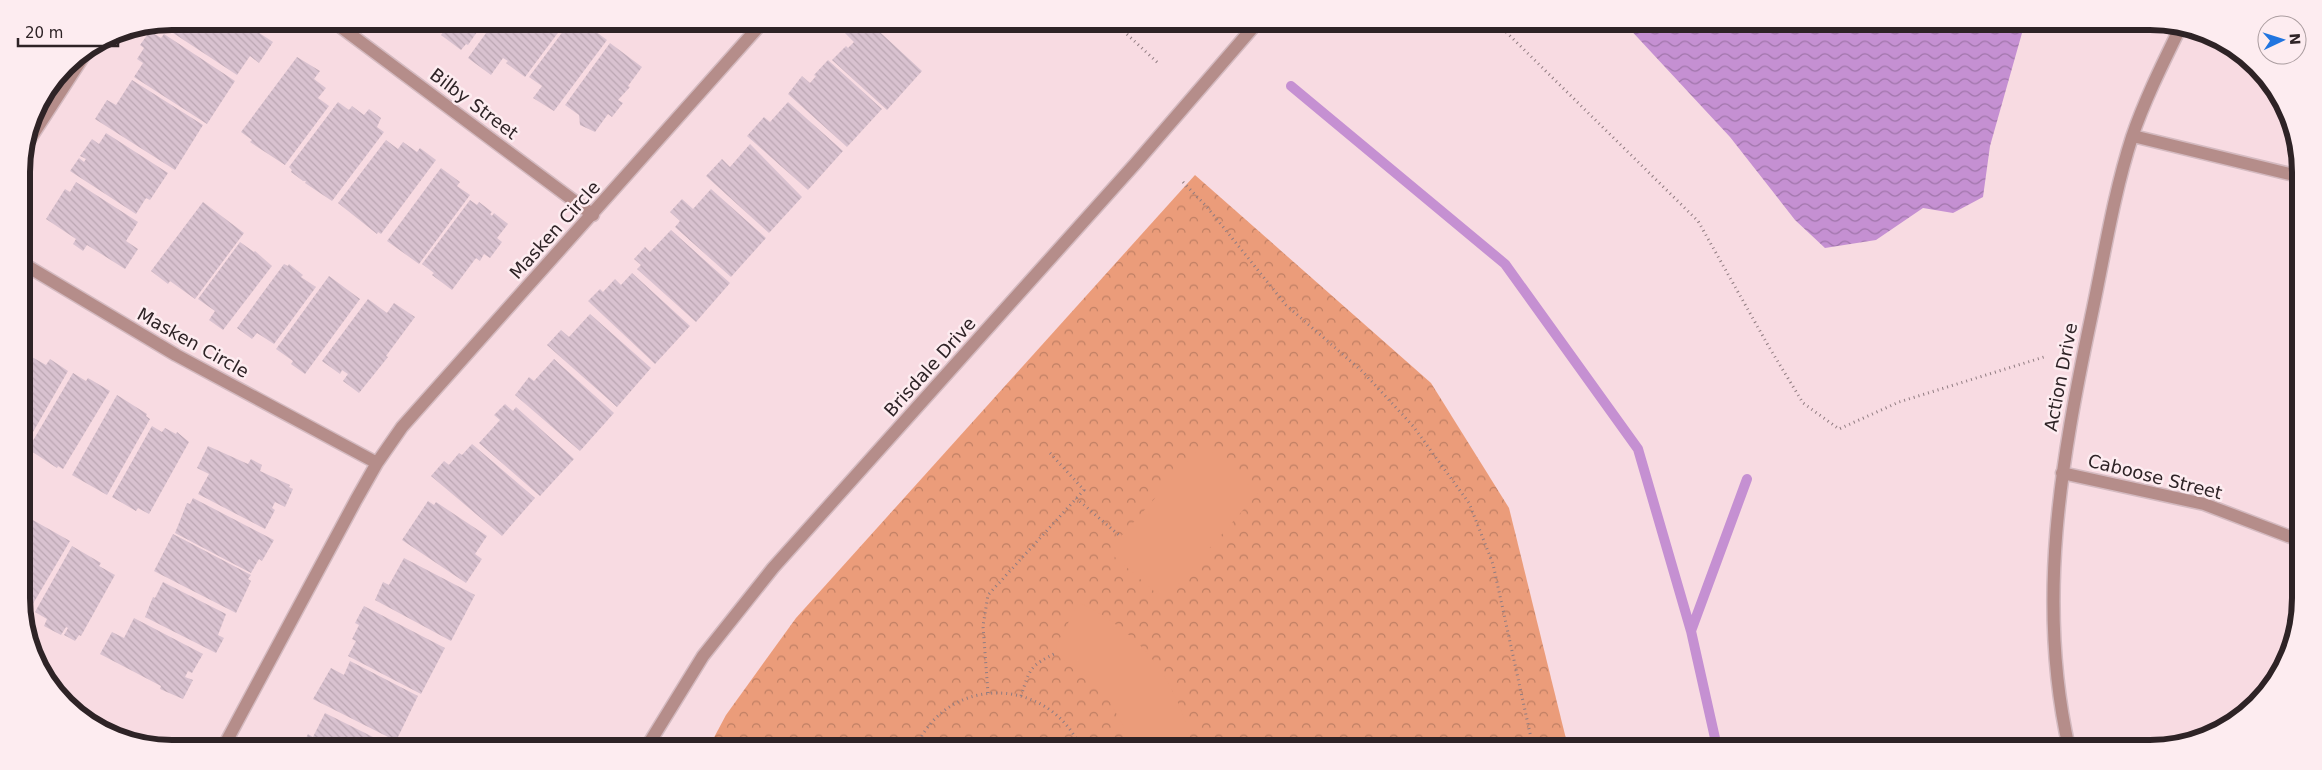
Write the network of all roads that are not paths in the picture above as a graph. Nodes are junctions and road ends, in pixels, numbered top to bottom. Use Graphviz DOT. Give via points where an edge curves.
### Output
graph roads {
  1 [pos="345,30"];
  2 [pos="756,30"];
  3 [pos="1251,30"];
  4 [pos="2178,33"];
  5 [pos="78,65"];
  6 [pos="38,127"];
  7 [pos="2133,136"];
  8 [pos="2292,175"];
  9 [pos="593,215"];
  10 [pos="30,269"];
  11 [pos="377,464"];
  12 [pos="2062,473"];
  13 [pos="2292,537"];
  14 [pos="227,740"];
  15 [pos="651,740"];
  16 [pos="2067,740"];
  1 -- 9 [label="street, Bilby Street"];
  2 -- 9 [label="street, Masken Circle"];
  3 -- 15 [label="street, Brisdale Drive" via="773,568 703,656"];
  4 -- 7 [label="street, Action Drive"];
  5 -- 6 [label="street"];
  7 -- 8 [label="street"];
  7 -- 12 [label="street, Action Drive" via="2118,186 2068,427"];
  9 -- 11 [label="street, Masken Circle" via="402,427"];
  10 -- 11 [label="street, Masken Circle" via="176,354"];
  11 -- 14 [label="street, Masken Circle"];
  12 -- 13 [label="street, Caboose Street" via="2204,504"];
  12 -- 16 [label="street, Action Drive" via="2052,588 2057,665"];
}
